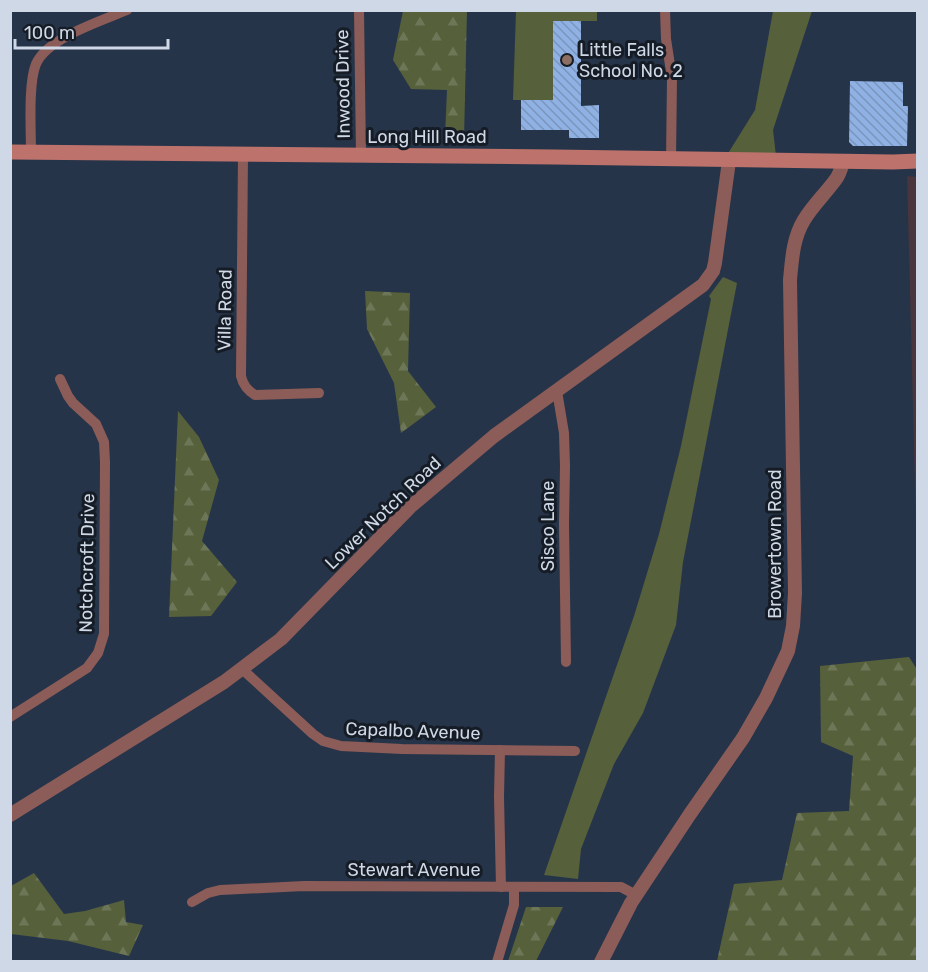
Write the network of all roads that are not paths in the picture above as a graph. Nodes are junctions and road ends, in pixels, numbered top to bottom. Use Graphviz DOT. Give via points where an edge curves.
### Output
graph roads {
  1 [pos="126,10"];
  2 [pos="358,10"];
  3 [pos="665,10"];
  4 [pos="10,153"];
  5 [pos="31,153"];
  6 [pos="243,155"];
  7 [pos="361,156"];
  8 [pos="672,160"];
  9 [pos="729,161"];
  10 [pos="918,161"];
  11 [pos="844,162"];
  12 [pos="60,379"];
  13 [pos="557,392"];
  14 [pos="319,393"];
  15 [pos="566,662"];
  16 [pos="242,669"];
  17 [pos="10,717"];
  18 [pos="500,750"];
  19 [pos="575,751"];
  20 [pos="10,815"];
  21 [pos="501,886"];
  22 [pos="514,887"];
  23 [pos="636,895"];
  24 [pos="192,902"];
  25 [pos="497,962"];
  26 [pos="601,962"];
  1 -- 5 [label="street" via="64,37 36,63"];
  2 -- 7 [label="street, Inwood Drive"];
  3 -- 8 [label="street" via="672,78"];
  4 -- 5 [label="main road, Long Hill Road"];
  5 -- 6 [label="main road, Long Hill Road"];
  6 -- 7 [label="main road, Long Hill Road"];
  6 -- 14 [label="street, Villa Road" via="242,382 255,394"];
  7 -- 8 [label="main road, Long Hill Road"];
  8 -- 9 [label="main road, Long Hill Road"];
  9 -- 11 [label="main road, Long Hill Road"];
  9 -- 13 [label="street, Lower Notch Road" via="713,272 703,285"];
  10 -- 11 [label="main road, Long Hill Road"];
  11 -- 23 [label="street, Browertown Road" via="836,179 802,222 792,253 795,593 788,651 743,738"];
  12 -- 17 [label="street, Notchcroft Drive" via="73,403 96,424 104,442 104,634 87,668"];
  13 -- 15 [label="street, Sisco Lane" via="564,433"];
  13 -- 16 [label="street, Lower Notch Road" via="494,436 410,507 295,626"];
  16 -- 18 [label="street, Capalbo Avenue" via="313,734 331,744"];
  16 -- 20 [label="street, Lower Notch Road"];
  18 -- 19 [label="street, Capalbo Avenue"];
  18 -- 21 [label="street"];
  21 -- 22 [label="street, Stewart Avenue"];
  21 -- 24 [label="street, Stewart Avenue" via="220,890"];
  22 -- 23 [label="street, Stewart Avenue" via="621,887"];
  22 -- 25 [label="street" via="514,905"];
  23 -- 26 [label="street, Browertown Road"];
}
